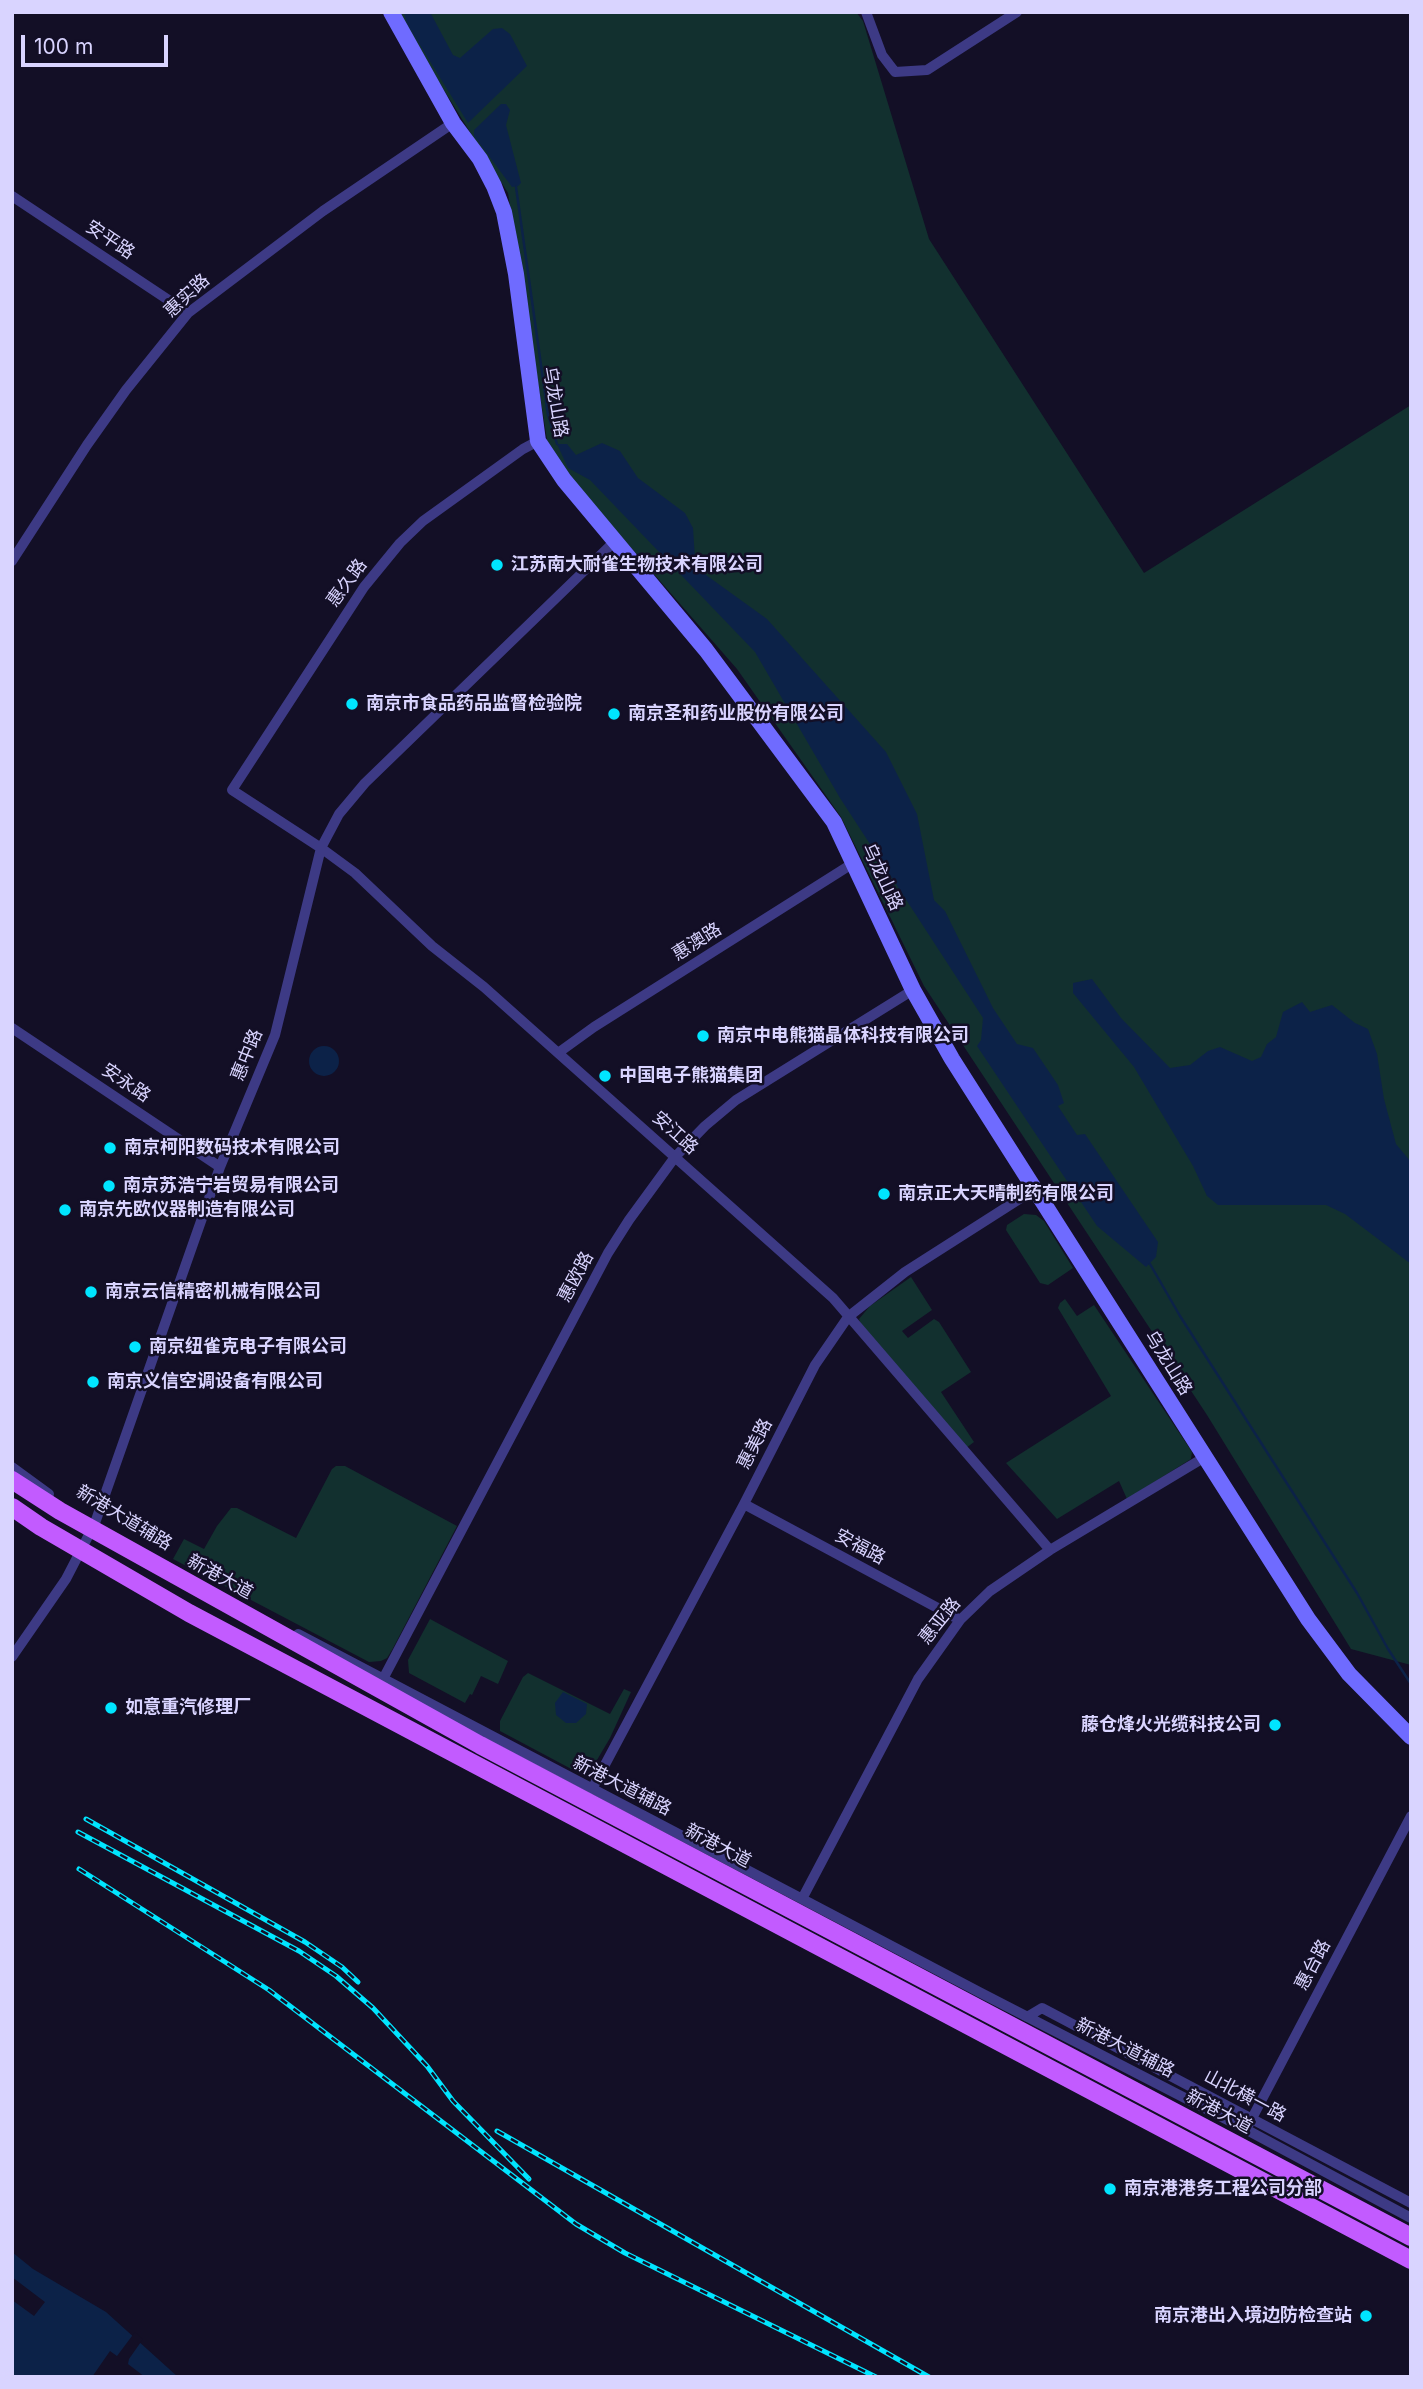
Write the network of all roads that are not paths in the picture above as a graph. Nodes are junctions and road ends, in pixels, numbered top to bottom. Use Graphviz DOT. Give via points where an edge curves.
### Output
graph roads {
  1 [pos="391,12"];
  2 [pos="866,12"];
  3 [pos="1017,12"];
  4 [pos="453,123"];
  5 [pos="12,196"];
  6 [pos="188,313"];
  7 [pos="538,441"];
  8 [pos="615,541"];
  9 [pos="12,561"];
  10 [pos="232,790"];
  11 [pos="321,848"];
  12 [pos="855,862"];
  13 [pos="913,990"];
  14 [pos="12,1028"];
  15 [pos="558,1053"];
  16 [pos="675,1157"];
  17 [pos="220,1167"];
  18 [pos="1035,1189"];
  19 [pos="848,1317"];
  20 [pos="1205,1457"];
  21 [pos="12,1467"];
  22 [pos="12,1480"];
  23 [pos="744,1504"];
  24 [pos="12,1507"];
  25 [pos="94,1526"];
  26 [pos="81,1550"];
  27 [pos="1050,1550"];
  28 [pos="960,1620"];
  29 [pos="12,1657"];
  30 [pos="383,1679"];
  31 [pos="1411,1737"];
  32 [pos="592,1789"];
  33 [pos="1411,1816"];
  34 [pos="802,1899"];
  35 [pos="1027,2018"];
  36 [pos="1249,2124"];
  37 [pos="1411,2203"];
  38 [pos="1411,2218"];
  39 [pos="1411,2237"];
  40 [pos="1411,2260"];
  1 -- 4 [label="street, 乌龙山路"];
  2 -- 3 [label="street" via="882,55 895,72 927,70"];
  4 -- 6 [label="street, 惠实路" via="323,211"];
  4 -- 7 [label="street, 乌龙山路" via="480,159 504,212"];
  5 -- 6 [label="street, 安平路"];
  6 -- 9 [label="street, 惠实路" via="126,390"];
  7 -- 8 [label="street, 乌龙山路"];
  7 -- 10 [label="street, 惠久路" via="400,543 364,587"];
  8 -- 11 [label="street, 惠中路" via="365,783 339,814"];
  8 -- 12 [label="street, 乌龙山路" via="714,660 834,822"];
  10 -- 11 [label="street, 安江路"];
  11 -- 15 [label="street, 安江路"];
  11 -- 17 [label="street, 惠中路" via="275,1035"];
  12 -- 13 [label="street, 乌龙山路"];
  12 -- 15 [label="street, 惠澳路"];
  13 -- 16 [label="street, 惠欧路" via="736,1100"];
  13 -- 18 [label="street, 乌龙山路"];
  14 -- 17 [label="street, 安永路"];
  15 -- 16 [label="street, 安江路"];
  16 -- 19 [label="street, 安江路" via="833,1298"];
  16 -- 30 [label="street, 惠欧路" via="608,1253"];
  17 -- 25 [label="street, 惠中路"];
  18 -- 19 [label="street, 惠美路" via="905,1272"];
  18 -- 20 [label="street, 乌龙山路"];
  19 -- 23 [label="street, 惠美路" via="815,1365"];
  19 -- 27 [label="street, 安江路"];
  20 -- 27 [label="street, 惠亚路"];
  20 -- 31 [label="street, 乌龙山路" via="1308,1619 1349,1674"];
  21 -- 25 [label="street, 新港大道辅路"];
  22 -- 25 [label="main road, 新港大道"];
  23 -- 28 [label="street, 安福路"];
  23 -- 32 [label="street, 惠美路"];
  24 -- 26 [label="main road"];
  25 -- 26 [label="street, 惠中路"];
  25 -- 30 [label="street, 新港大道辅路"];
  25 -- 39 [label="main road, 新港大道" via="481,1745"];
  26 -- 29 [label="street, 惠中路"];
  26 -- 40 [label="main road" via="189,1613"];
  27 -- 28 [label="street, 惠亚路" via="990,1591"];
  28 -- 34 [label="street, 惠亚路" via="918,1679"];
  30 -- 32 [label="street, 新港大道辅路"];
  32 -- 34 [label="street, 新港大道辅路"];
  33 -- 36 [label="street, 惠台路"];
  34 -- 35 [label="street, 新港大道辅路"];
  35 -- 36 [label="street, 山北横一路" via="1042,2008"];
  36 -- 37 [label="street, 山北横一路"];
  36 -- 38 [label="street"];
}
